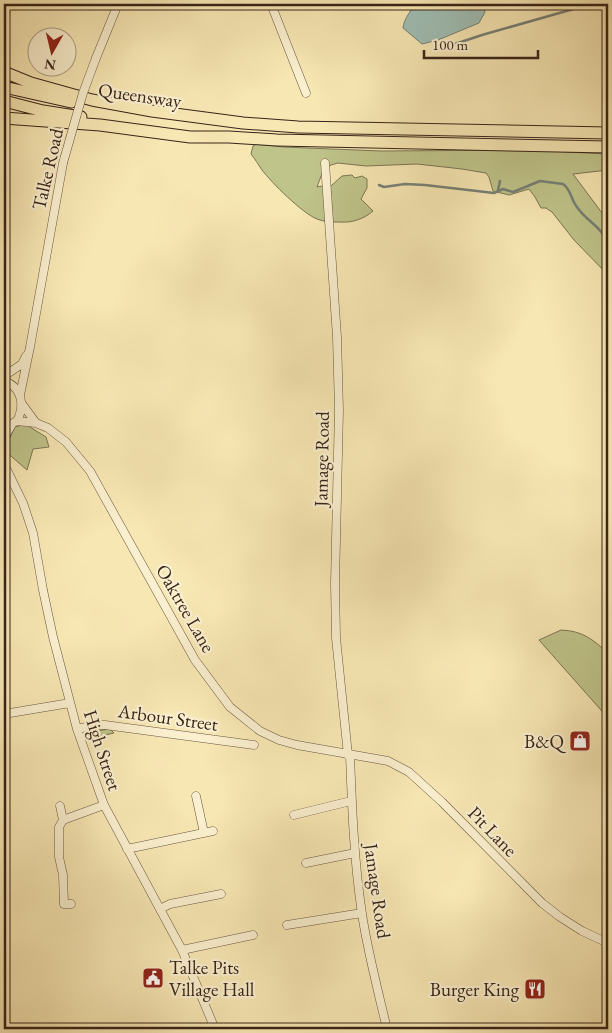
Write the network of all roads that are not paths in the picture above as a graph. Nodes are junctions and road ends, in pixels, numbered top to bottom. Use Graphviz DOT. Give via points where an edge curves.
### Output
graph roads {
  1 [pos="118,4"];
  2 [pos="271,4"];
  3 [pos="4,72"];
  4 [pos="4,88"];
  5 [pos="306,93"];
  6 [pos="4,101"];
  7 [pos="4,118"];
  8 [pos="243,124"];
  9 [pos="608,133"];
  10 [pos="229,137"];
  11 [pos="608,147"];
  12 [pos="325,163"];
  13 [pos="30,347"];
  14 [pos="4,376"];
  15 [pos="4,381"];
  16 [pos="20,395"];
  17 [pos="22,404"];
  18 [pos="14,422"];
  19 [pos="36,423"];
  20 [pos="4,428"];
  21 [pos="4,438"];
  22 [pos="4,464"];
  23 [pos="70,702"];
  24 [pos="4,714"];
  25 [pos="77,729"];
  26 [pos="254,745"];
  27 [pos="349,755"];
  28 [pos="196,796"];
  29 [pos="351,801"];
  30 [pos="104,805"];
  31 [pos="60,806"];
  32 [pos="294,816"];
  33 [pos="63,820"];
  34 [pos="128,850"];
  35 [pos="355,853"];
  36 [pos="306,863"];
  37 [pos="221,894"];
  38 [pos="71,904"];
  39 [pos="160,909"];
  40 [pos="362,913"];
  41 [pos="288,925"];
  42 [pos="254,935"];
  43 [pos="608,943"];
  44 [pos="182,950"];
  45 [pos="215,1029"];
  46 [pos="387,1029"];
  1 -- 13 [label="street, Talke Road, bridge" via="83,93 63,163"];
  2 -- 5 [label="street"];
  3 -- 8 [label="highway" via="92,100"];
  4 -- 8 [label="highway, Queensway" via="113,110"];
  6 -- 10 [label="highway, Queensway" via="86,118"];
  7 -- 10 [label="highway"];
  8 -- 9 [label="highway"];
  10 -- 11 [label="highway"];
  12 -- 27 [label="street, Jamage Road" via="338,337 336,638"];
  13 -- 14 [label="street, Talke Road" via="22,364"];
  13 -- 16 [label="street, Talke Road"];
  15 -- 16 [label="street"];
  16 -- 17 [label="street"];
  17 -- 18 [label="street"];
  17 -- 19 [label="street, Oaktree Lane"];
  18 -- 19 [label="street, Oaktree Lane"];
  18 -- 20 [label="street"];
  18 -- 21 [label="street"];
  19 -- 27 [label="street, Oaktree Lane" via="66,442 90,470 195,660 230,707 260,731 279,740"];
  22 -- 23 [label="street, High Street" via="24,503 34,533 42,590"];
  23 -- 24 [label="street"];
  23 -- 25 [label="street, High Street"];
  25 -- 26 [label="street, Arbour Street" via="105,725"];
  25 -- 30 [label="street, High Street"];
  27 -- 29 [label="street, Jamage Road"];
  27 -- 43 [label="street, Pit Lane" via="388,761 409,772 542,903 560,918"];
  28 -- 34 [label="street" via="208,832"];
  29 -- 32 [label="street"];
  29 -- 35 [label="street, Jamage Road"];
  30 -- 33 [label="street"];
  30 -- 34 [label="street, High Street"];
  31 -- 33 [label="street"];
  33 -- 38 [label="street" via="59,830 59,857 64,904"];
  34 -- 39 [label="street, High Street"];
  35 -- 36 [label="street"];
  35 -- 40 [label="street, Jamage Road"];
  37 -- 39 [label="street"];
  39 -- 44 [label="street, High Street"];
  40 -- 41 [label="street"];
  40 -- 46 [label="street, Jamage Road"];
  42 -- 44 [label="street"];
  44 -- 45 [label="street, High Street"];
}
